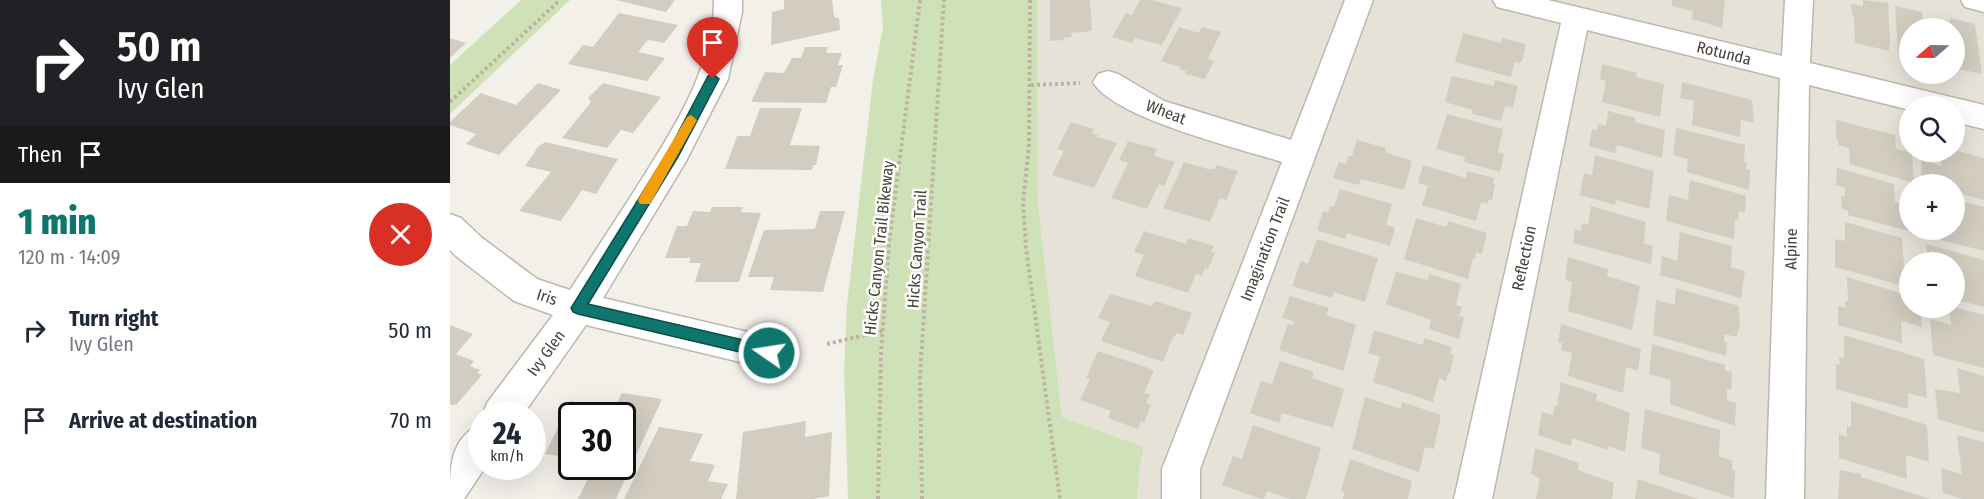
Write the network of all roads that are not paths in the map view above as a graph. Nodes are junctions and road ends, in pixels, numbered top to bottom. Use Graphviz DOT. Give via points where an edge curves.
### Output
graph roads {
  1 [pos="728,0"];
  2 [pos="1359,0"];
  3 [pos="1507,0"];
  4 [pos="1799,0"];
  5 [pos="1975,0"];
  6 [pos="1984,2"];
  7 [pos="1576,17"];
  8 [pos="1795,71"];
  9 [pos="1108,82"];
  10 [pos="1899,96"];
  11 [pos="1965,113"];
  12 [pos="1984,117"];
  13 [pos="1300,155"];
  14 [pos="450,228"];
  15 [pos="578,308"];
  16 [pos="769,353"];
  17 [pos="510,402"];
  18 [pos="468,460"];
  19 [pos="450,485"];
  20 [pos="1181,499"];
  21 [pos="1473,499"];
  22 [pos="1785,499"];
  1 -- 15 [label="street, Ivy Glen" via="713,79 674,154"];
  2 -- 13 [label="street, Imagination Trail"];
  3 -- 7 [label="street, Rotunda"];
  4 -- 8 [label="street, Alpine"];
  5 -- 6 [label="street"];
  7 -- 8 [label="street, Rotunda"];
  7 -- 21 [label="street, Reflection"];
  8 -- 10 [label="street, Rotunda"];
  8 -- 22 [label="street, Alpine"];
  9 -- 13 [label="street, Wheat" via="1154,110"];
  11 -- 12 [label="street"];
  13 -- 20 [label="street, Imagination Trail" via="1181,469"];
  14 -- 15 [label="street, Iris" via="526,290"];
  15 -- 16 [label="street, Iris"];
  15 -- 17 [label="street, Ivy Glen"];
  18 -- 19 [label="street"];
}
